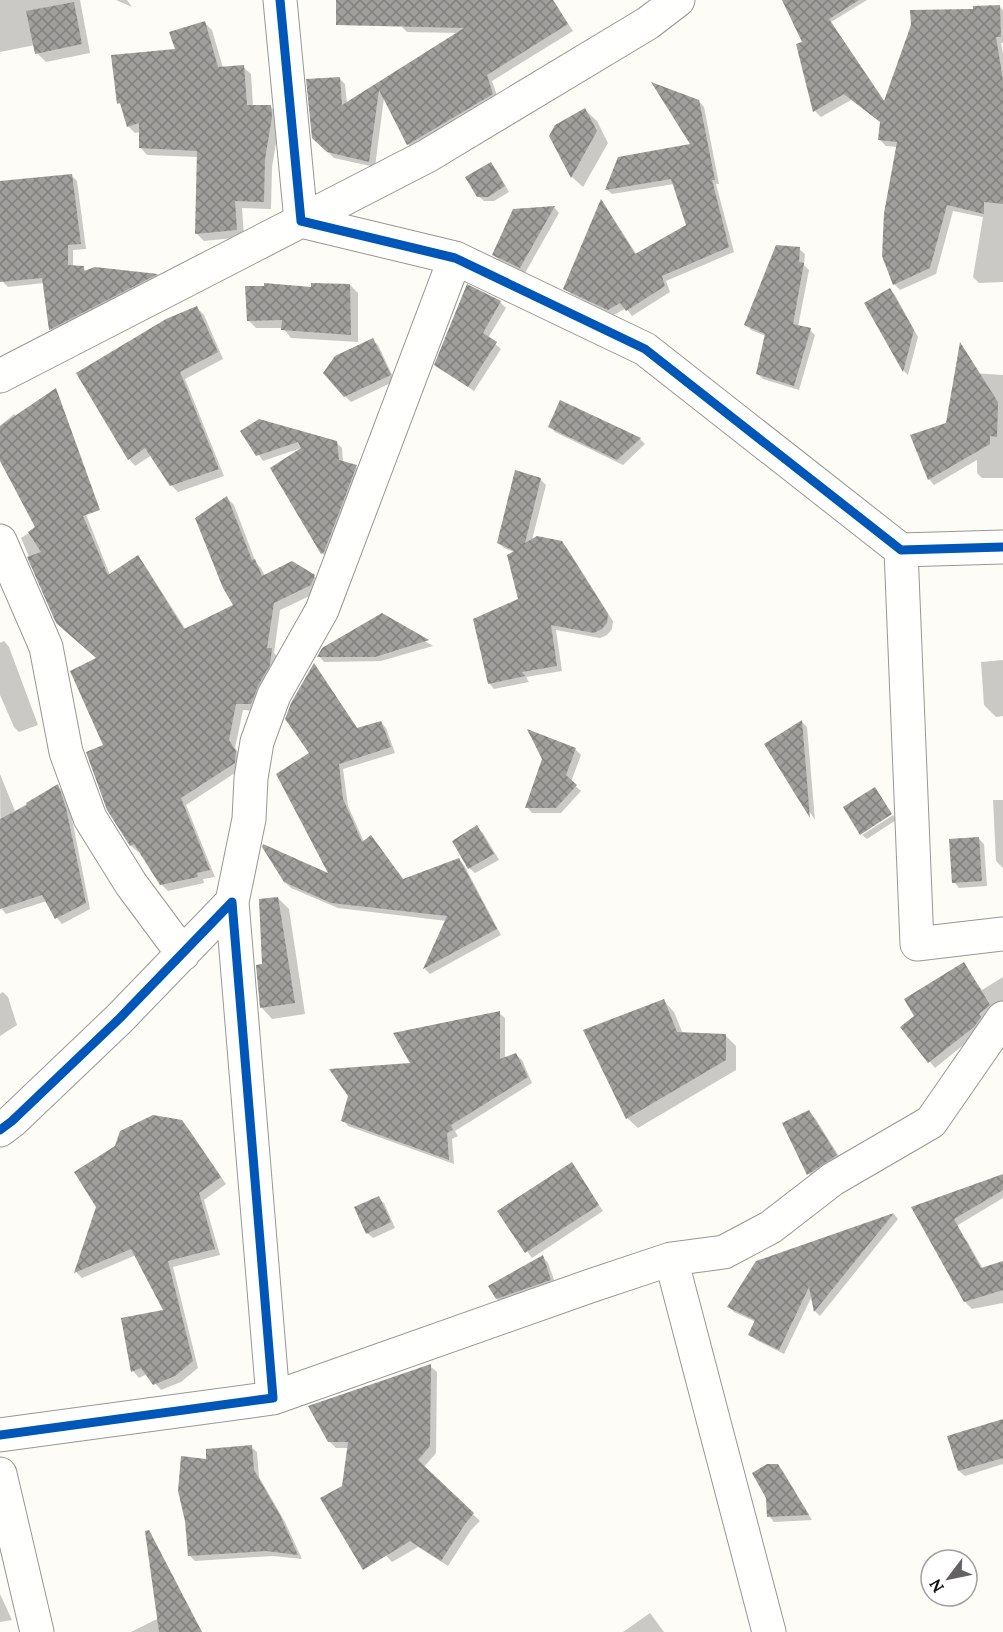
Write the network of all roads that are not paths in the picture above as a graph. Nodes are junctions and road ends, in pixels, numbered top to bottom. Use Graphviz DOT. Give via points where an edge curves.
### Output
graph roads {
  1 [pos="280,0"];
  2 [pos="678,0"];
  3 [pos="301,221"];
  4 [pos="455,258"];
  5 [pos="0,376"];
  6 [pos="0,541"];
  7 [pos="1003,547"];
  8 [pos="901,550"];
  9 [pos="232,902"];
  10 [pos="1003,934"];
  11 [pos="183,954"];
  12 [pos="1003,1018"];
  13 [pos="0,1130"];
  14 [pos="672,1259"];
  15 [pos="273,1398"];
  16 [pos="0,1435"];
  17 [pos="0,1474"];
  18 [pos="38,1632"];
  19 [pos="769,1632"];
  1 -- 3 [label="street"];
  2 -- 3 [label="street" via="648,23 427,156"];
  3 -- 4 [label="street"];
  3 -- 5 [label="street"];
  4 -- 8 [label="street" via="645,349"];
  4 -- 9 [label="street" via="322,610 274,695 257,742 249,819"];
  6 -- 11 [label="street" via="45,647 66,752 90,818"];
  7 -- 8 [label="street"];
  8 -- 10 [label="street" via="917,944"];
  9 -- 11 [label="street"];
  9 -- 15 [label="street"];
  11 -- 13 [label="street"];
  12 -- 14 [label="street" via="931,1122 833,1179 771,1227 724,1252"];
  14 -- 15 [label="street"];
  14 -- 19 [label="street"];
  15 -- 16 [label="street"];
  17 -- 18 [label="street"];
}
